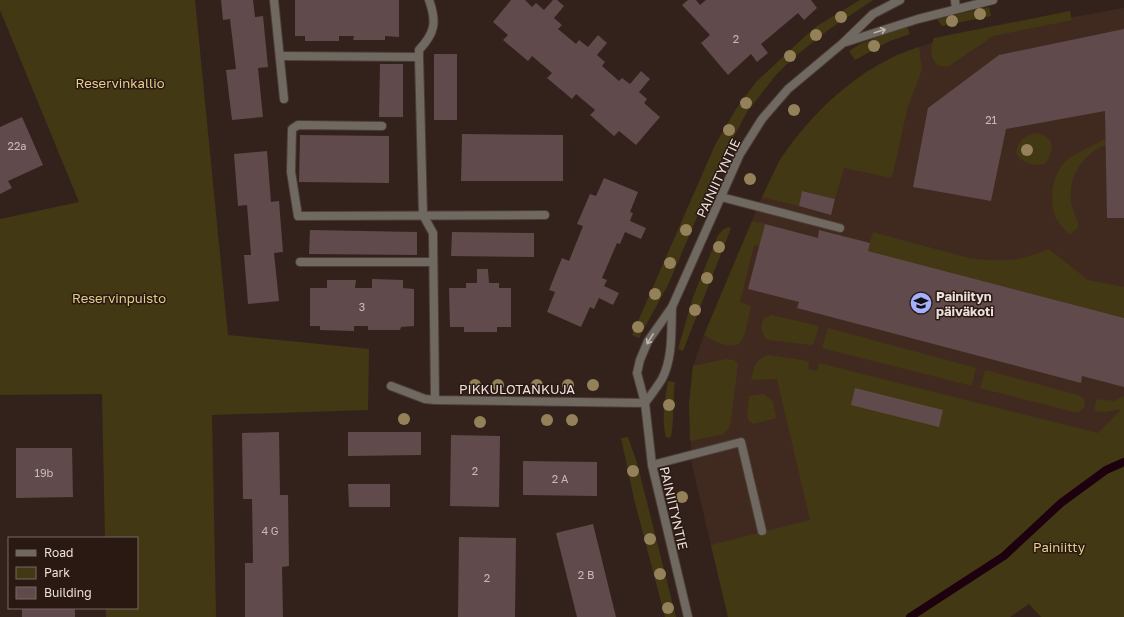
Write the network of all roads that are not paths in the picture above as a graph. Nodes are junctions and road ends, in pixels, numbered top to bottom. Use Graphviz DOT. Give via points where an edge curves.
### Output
graph roads {
  1 [pos="274,0"];
  2 [pos="428,0"];
  3 [pos="900,0"];
  4 [pos="954,0"];
  5 [pos="993,0"];
  6 [pos="956,9"];
  7 [pos="843,43"];
  8 [pos="280,56"];
  9 [pos="419,57"];
  10 [pos="284,99"];
  11 [pos="382,126"];
  12 [pos="721,197"];
  13 [pos="423,215"];
  14 [pos="546,216"];
  15 [pos="840,228"];
  16 [pos="300,262"];
  17 [pos="433,262"];
  18 [pos="672,307"];
  19 [pos="391,386"];
  20 [pos="435,400"];
  21 [pos="645,403"];
  22 [pos="652,465"];
  23 [pos="762,531"];
  24 [pos="688,617"];
  1 -- 8 [label="street"];
  2 -- 9 [label="street" via="434,13 434,27 428,40 419,50"];
  3 -- 7 [label="street, PAINIITYNTIE" via="873,14"];
  4 -- 6 [label="street"];
  5 -- 6 [label="street, PAINIITYNTIE"];
  7 -- 6 [label="street, PAINIITYNTIE, one-way"];
  7 -- 12 [label="street, PAINIITYNTIE" via="788,89 762,119 740,154"];
  8 -- 9 [label="street"];
  8 -- 10 [label="street"];
  9 -- 13 [label="street"];
  11 -- 13 [label="street" via="298,125 292,129 291,172 298,216"];
  12 -- 15 [label="street"];
  12 -- 18 [label="street, PAINIITYNTIE"];
  13 -- 14 [label="street"];
  13 -- 17 [label="street" via="433,233"];
  16 -- 17 [label="street"];
  17 -- 20 [label="street"];
  18 -- 21 [label="street, PAINIITYNTIE" via="670,349 666,367 662,379"];
  18 -- 21 [label="street, PAINIITYNTIE, one-way" via="648,341 640,360 637,373"];
  19 -- 20 [label="street, PIKKULOTANKUJA"];
  20 -- 21 [label="street, PIKKULOTANKUJA"];
  21 -- 22 [label="street, PAINIITYNTIE"];
  22 -- 23 [label="street" via="741,442"];
  22 -- 24 [label="street, PAINIITYNTIE"];
}
